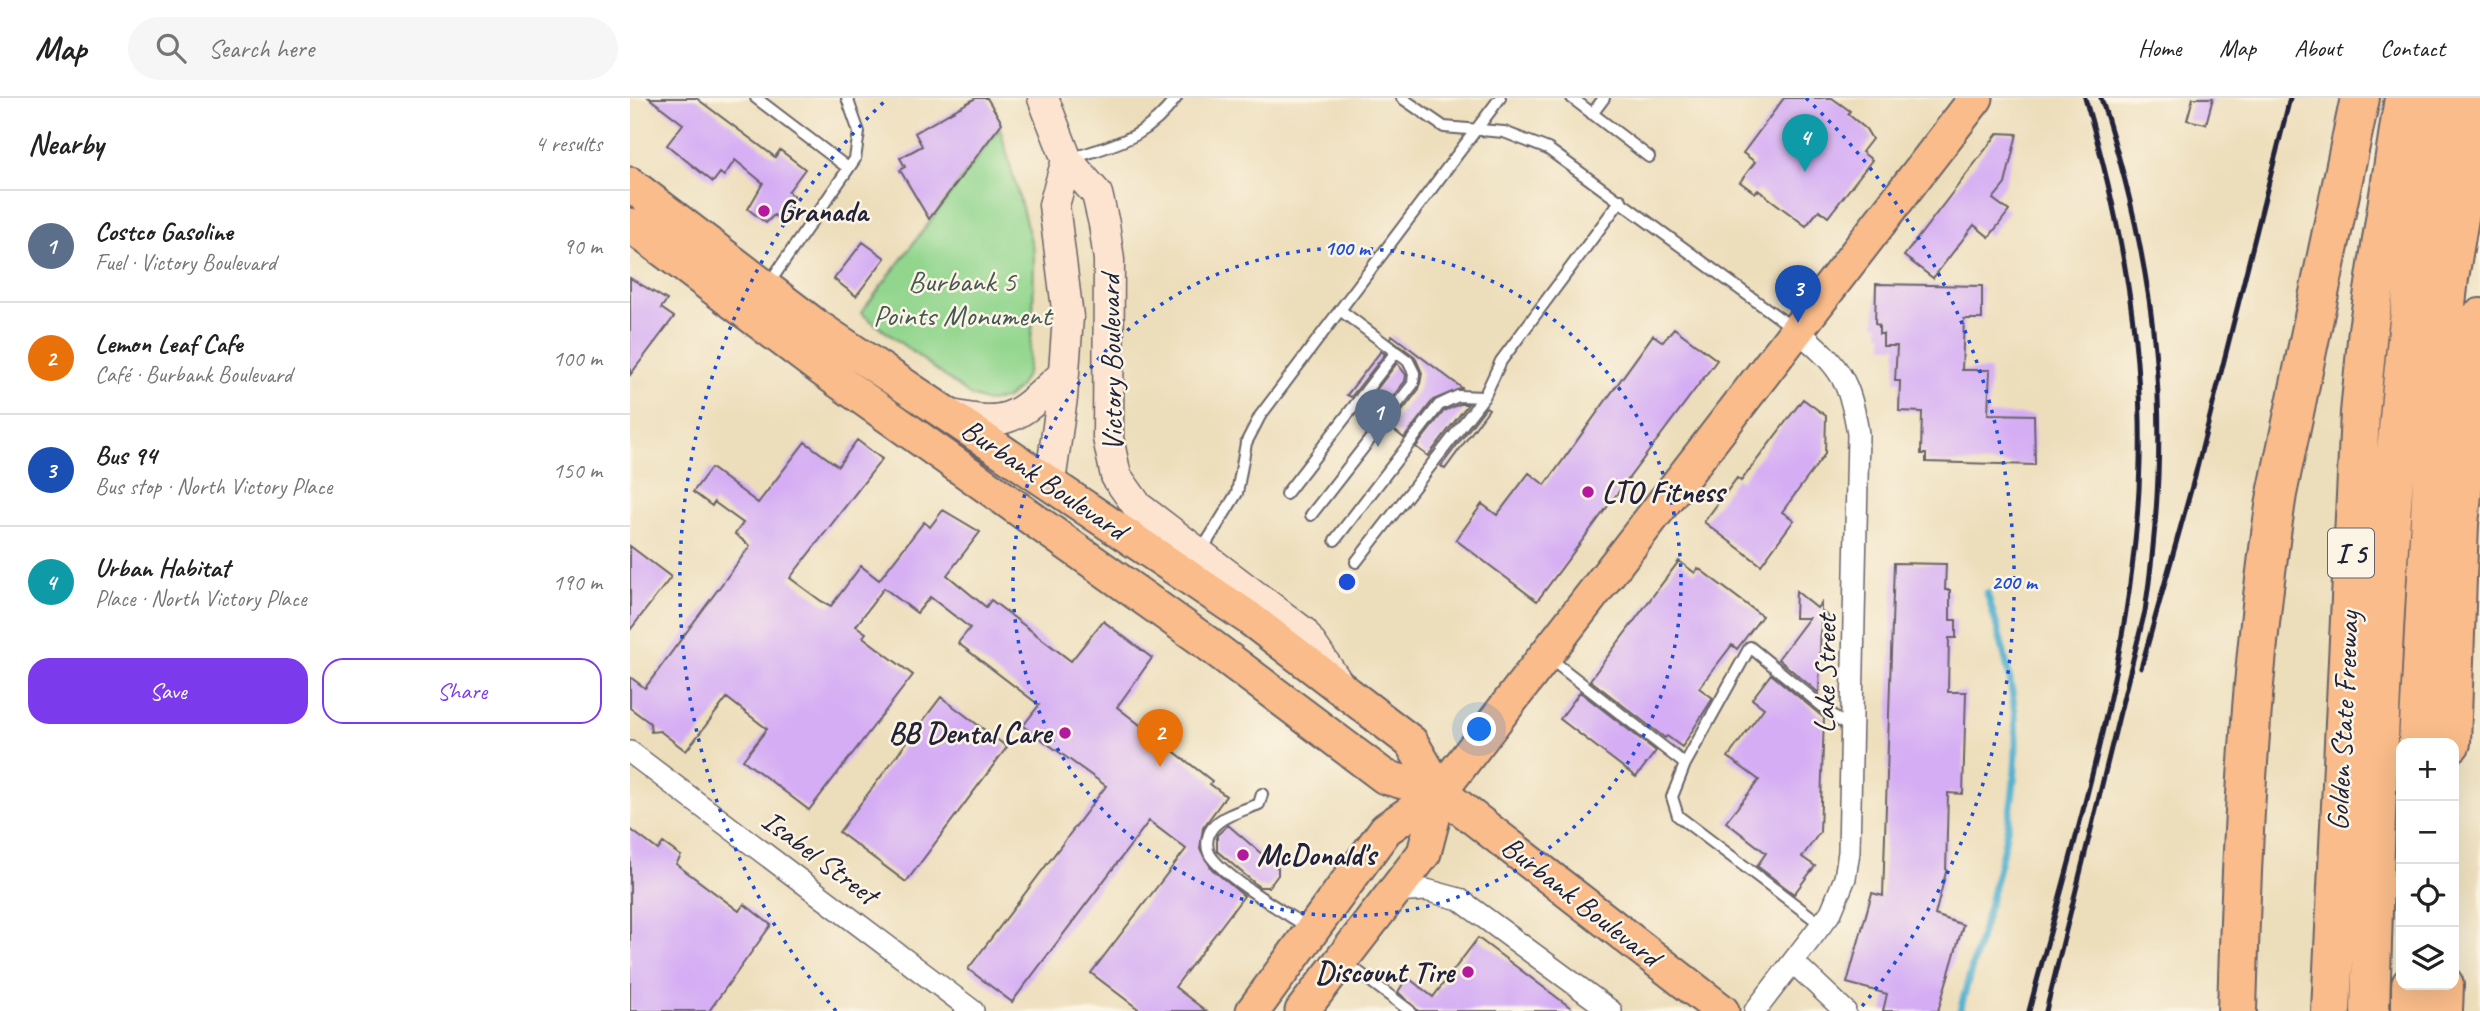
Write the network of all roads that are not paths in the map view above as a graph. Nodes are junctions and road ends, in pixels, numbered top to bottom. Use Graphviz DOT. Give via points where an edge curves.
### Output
graph roads {
  1 [pos="756,98"];
  2 [pos="847,98"];
  3 [pos="1043,98"];
  4 [pos="1176,98"];
  5 [pos="1402,98"];
  6 [pos="1500,98"];
  7 [pos="1572,98"];
  8 [pos="1604,98"];
  9 [pos="1976,98"];
  10 [pos="2360,98"];
  11 [pos="2404,98"];
  12 [pos="2441,98"];
  13 [pos="2479,98"];
  14 [pos="1592,114"];
  15 [pos="1476,130"];
  16 [pos="1649,157"];
  17 [pos="1067,160"];
  18 [pos="848,168"];
  19 [pos="630,184"];
  20 [pos="1621,201"];
  21 [pos="630,225"];
  22 [pos="765,288"];
  23 [pos="1340,310"];
  24 [pos="2480,318"];
  25 [pos="1798,331"];
  26 [pos="1396,352"];
  27 [pos="1064,374"];
  28 [pos="1484,397"];
  29 [pos="948,414"];
  30 [pos="1050,482"];
  31 [pos="1286,494"];
  32 [pos="1311,516"];
  33 [pos="1044,527"];
  34 [pos="1335,540"];
  35 [pos="1200,554"];
  36 [pos="1356,562"];
  37 [pos="1544,655"];
  38 [pos="1340,688"];
  39 [pos="1854,732"];
  40 [pos="2418,738"];
  41 [pos="2451,738"];
  42 [pos="630,752"];
  43 [pos="1685,764"];
  44 [pos="1440,792"];
  45 [pos="1262,794"];
  46 [pos="1394,892"];
  47 [pos="1822,925"];
  48 [pos="1312,931"];
  49 [pos="1342,960"];
  50 [pos="1793,962"];
  51 [pos="2411,990"];
  52 [pos="2444,990"];
  53 [pos="1718,1008"];
  54 [pos="973,1011"];
  55 [pos="1253,1011"];
  56 [pos="1302,1011"];
  57 [pos="1410,1011"];
  58 [pos="1611,1011"];
  59 [pos="1755,1011"];
  60 [pos="1845,1011"];
  61 [pos="2237,1011"];
  62 [pos="2331,1011"];
  63 [pos="2370,1011"];
  64 [pos="2411,1011"];
  65 [pos="2443,1011"];
  1 -- 18 [label="lane"];
  2 -- 18 [label="lane" via="859,132 859,147"];
  3 -- 17 [label="main road, Victory Boulevard"];
  4 -- 17 [label="lane" via="1143,133"];
  5 -- 15 [label="lane" via="1444,127"];
  6 -- 15 [label="lane"];
  7 -- 14 [label="lane"];
  8 -- 14 [label="lane"];
  9 -- 25 [label="main road"];
  10 -- 61 [label="highway" via="2267,555 2246,752"];
  11 -- 62 [label="highway, Golden State Freeway / I 5" via="2368,330 2360,413"];
  12 -- 63 [label="highway" via="2403,360 2390,514"];
  13 -- 40 [label="highway" via="2449,278 2437,385"];
  14 -- 16 [label="lane"];
  15 -- 20 [label="lane" via="1504,132 1534,142"];
  15 -- 23 [label="lane"];
  17 -- 27 [label="main road, Victory Boulevard" via="1054,205 1068,317"];
  17 -- 35 [label="main road, Victory Boulevard" via="1097,194 1104,223 1109,260 1107,420 1116,476 1138,507"];
  18 -- 22 [label="lane"];
  19 -- 22 [label="main road, Burbank Boulevard"];
  20 -- 25 [label="lane"];
  20 -- 28 [label="lane" via="1500,361"];
  21 -- 33 [label="main road, Burbank Boulevard"];
  22 -- 29 [label="main road, Burbank Boulevard"];
  23 -- 26 [label="lane"];
  23 -- 35 [label="lane" via="1252,429 1237,493"];
  24 -- 41 [label="highway" via="2459,524"];
  25 -- 37 [label="main road"];
  25 -- 39 [label="street, Lake Street" via="1842,374 1858,433"];
  26 -- 31 [label="lane"];
  26 -- 32 [label="lane" via="1412,367 1413,384"];
  27 -- 29 [label="main road" via="1014,417 972,420"];
  27 -- 30 [label="main road, Victory Boulevard"];
  28 -- 34 [label="lane" via="1458,396 1439,405"];
  28 -- 36 [label="lane"];
  29 -- 30 [label="main road, Burbank Boulevard"];
  30 -- 33 [label="main road, Victory Boulevard"];
  30 -- 38 [label="main road, Burbank Boulevard" via="1230,605"];
  33 -- 44 [label="main road, Burbank Boulevard" via="1385,777"];
  35 -- 38 [label="main road, Victory Boulevard" via="1303,632"];
  37 -- 43 [label="lane"];
  37 -- 44 [label="main road"];
  38 -- 44 [label="main road, Burbank Boulevard" via="1411,742"];
  39 -- 43 [label="lane" via="1750,648"];
  39 -- 47 [label="street, Lake Street" via="1845,878"];
  42 -- 54 [label="street, Isabel Street"];
  43 -- 47 [label="lane" via="1672,797 1678,816"];
  44 -- 46 [label="main road" via="1424,853"];
  44 -- 48 [label="main road" via="1386,829"];
  44 -- 53 [label="main road, Burbank Boulevard"];
  45 -- 48 [label="lane" via="1259,804 1214,826 1207,849 1248,887"];
  46 -- 49 [label="main road"];
  46 -- 58 [label="street" via="1426,890 1458,899"];
  47 -- 50 [label="street, Lake Street"];
  48 -- 55 [label="main road"];
  49 -- 56 [label="main road"];
  49 -- 57 [label="lane"];
  50 -- 59 [label="street, Lake Street"];
  50 -- 60 [label="street"];
  51 -- 64 [label="highway"];
  52 -- 65 [label="highway"];
}
